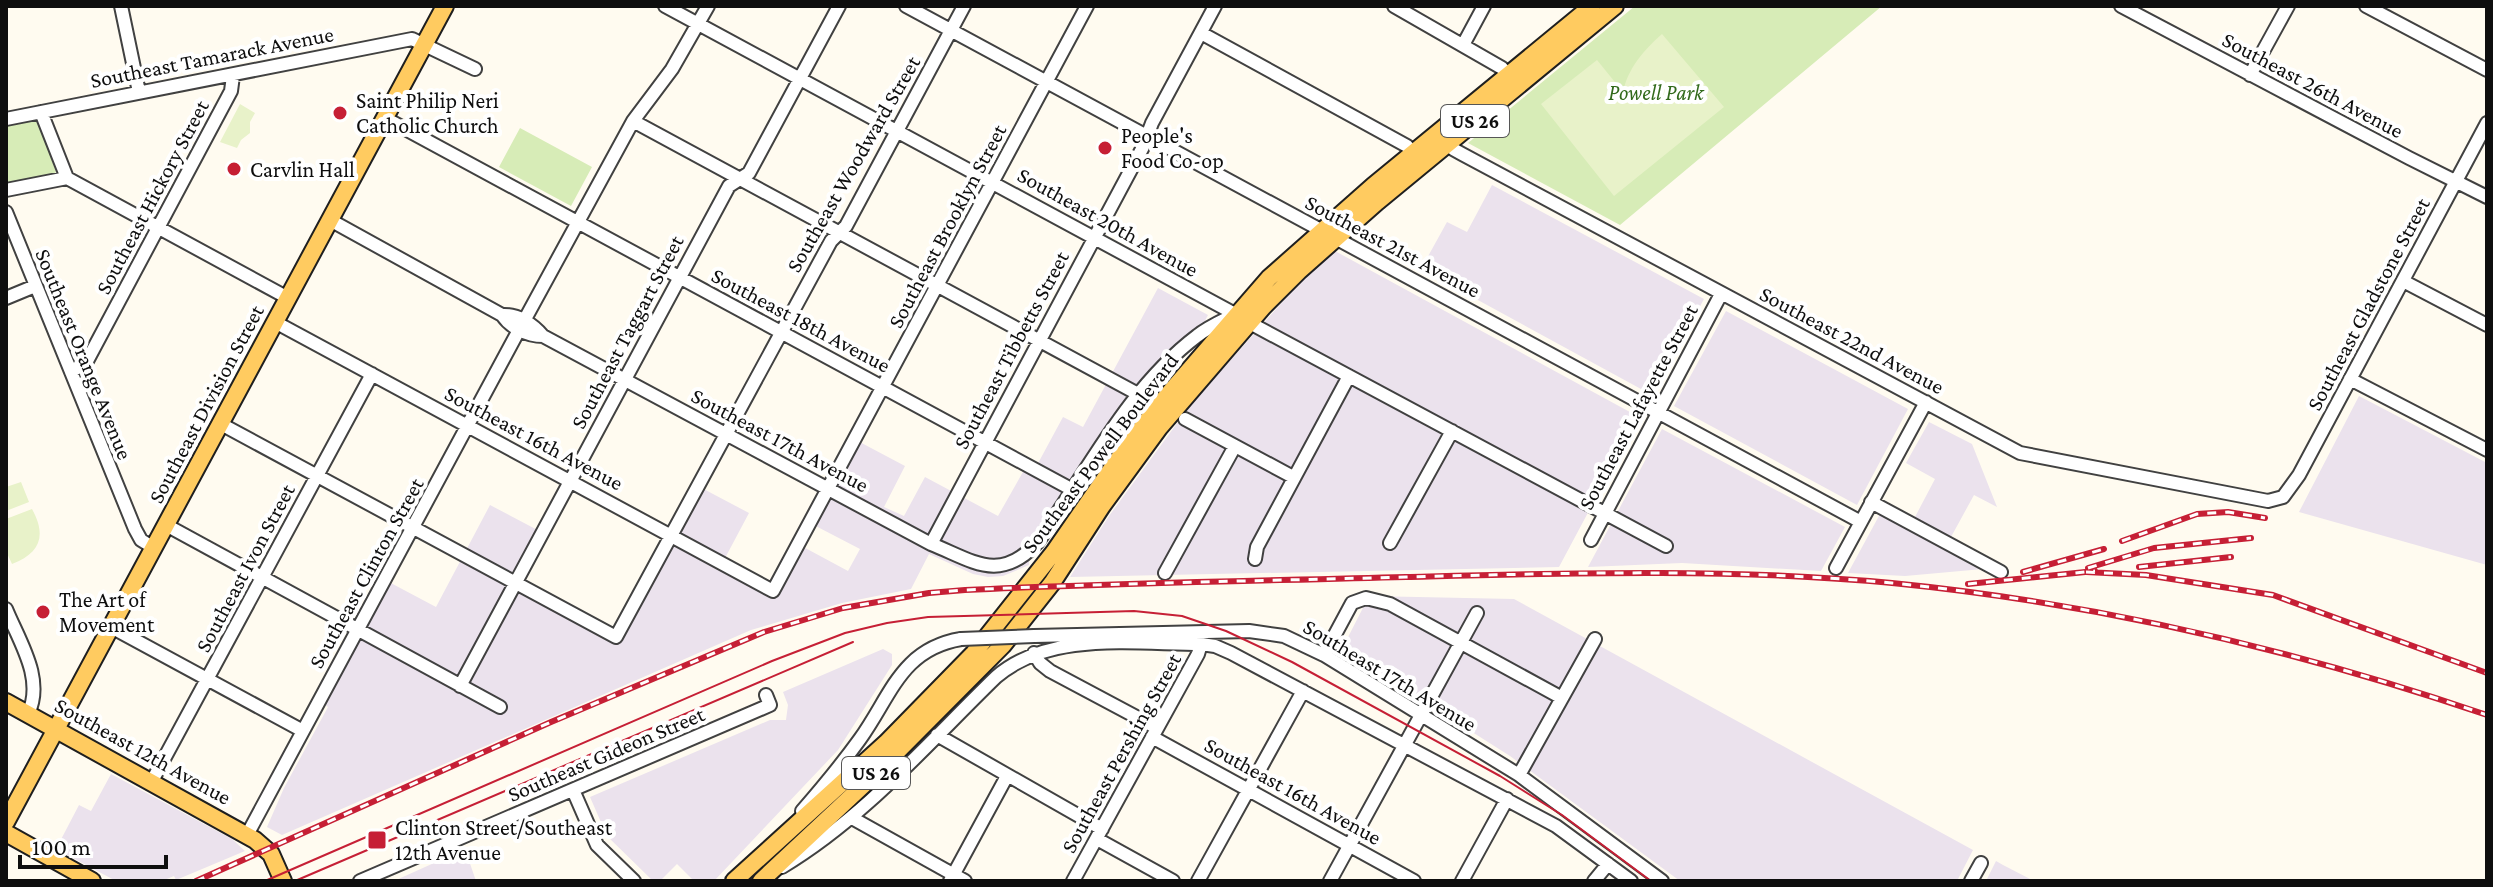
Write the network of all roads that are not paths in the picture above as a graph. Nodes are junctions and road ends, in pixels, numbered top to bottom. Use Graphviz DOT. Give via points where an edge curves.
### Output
graph roads {
  1 [pos="121,6"];
  2 [pos="445,6"];
  3 [pos="665,6"];
  4 [pos="708,6"];
  5 [pos="839,6"];
  6 [pos="906,6"];
  7 [pos="964,6"];
  8 [pos="1087,6"];
  9 [pos="1215,6"];
  10 [pos="1394,6"];
  11 [pos="1484,6"];
  12 [pos="1592,6"];
  13 [pos="2121,6"];
  14 [pos="2288,6"];
  15 [pos="2366,6"];
  16 [pos="1613,7"];
  17 [pos="698,25"];
  18 [pos="951,30"];
  19 [pos="1201,33"];
  20 [pos="425,43"];
  21 [pos="1463,45"];
  22 [pos="475,69"];
  23 [pos="2487,70"];
  24 [pos="2250,75"];
  25 [pos="233,76"];
  26 [pos="800,79"];
  27 [pos="1513,80"];
  28 [pos="1047,81"];
  29 [pos="139,92"];
  30 [pos="41,112"];
  31 [pos="385,118"];
  32 [pos="6,119"];
  33 [pos="633,121"];
  34 [pos="2487,123"];
  35 [pos="897,131"];
  36 [pos="1148,136"];
  37 [pos="1443,137"];
  38 [pos="1418,158"];
  39 [pos="67,178"];
  40 [pos="740,178"];
  41 [pos="2456,181"];
  42 [pos="994,182"];
  43 [pos="6,190"];
  44 [pos="2487,197"];
  45 [pos="6,212"];
  46 [pos="330,220"];
  47 [pos="578,223"];
  48 [pos="158,229"];
  49 [pos="840,233"];
  50 [pos="1328,234"];
  51 [pos="1094,238"];
  52 [pos="679,277"];
  53 [pos="2403,281"];
  54 [pos="939,285"];
  55 [pos="35,286"];
  56 [pos="1721,294"];
  57 [pos="6,298"];
  58 [pos="288,298"];
  59 [pos="1242,318"];
  60 [pos="275,322"];
  61 [pos="522,325"];
  62 [pos="2487,325"];
  63 [pos="781,332"];
  64 [pos="1039,340"];
  65 [pos="71,372"];
  66 [pos="372,374"];
  67 [pos="1349,376"];
  68 [pos="624,379"];
  69 [pos="2350,379"];
  70 [pos="884,387"];
  71 [pos="1138,394"];
  72 [pos="1926,402"];
  73 [pos="1659,411"];
  74 [pos="1185,419"];
  75 [pos="221,424"];
  76 [pos="469,426"];
  77 [pos="1452,431"];
  78 [pos="726,434"];
  79 [pos="985,442"];
  80 [pos="1235,446"];
  81 [pos="2487,450"];
  82 [pos="317,476"];
  83 [pos="1293,477"];
  84 [pos="571,480"];
  85 [pos="829,489"];
  86 [pos="1071,489"];
  87 [pos="2279,499"];
  88 [pos="1871,502"];
  89 [pos="1605,513"];
  90 [pos="1861,522"];
  91 [pos="166,525"];
  92 [pos="413,528"];
  93 [pos="672,536"];
  94 [pos="1591,540"];
  95 [pos="1390,543"];
  96 [pos="931,544"];
  97 [pos="1666,546"];
  98 [pos="154,548"];
  99 [pos="1255,559"];
  100 [pos="1836,568"];
  101 [pos="2001,572"];
  102 [pos="1165,573"];
  103 [pos="262,578"];
  104 [pos="515,583"];
  105 [pos="773,591"];
  106 [pos="6,609"];
  107 [pos="1477,613"];
  108 [pos="111,627"];
  109 [pos="358,629"];
  110 [pos="1595,639"];
  111 [pos="1461,643"];
  112 [pos="1201,644"];
  113 [pos="1034,653"];
  114 [pos="1324,655"];
  115 [pos="208,680"];
  116 [pos="460,686"];
  117 [pos="1303,691"];
  118 [pos="766,695"];
  119 [pos="1562,698"];
  120 [pos="6,702"];
  121 [pos="500,707"];
  122 [pos="28,714"];
  123 [pos="1421,715"];
  124 [pos="56,729"];
  125 [pos="303,731"];
  126 [pos="1154,732"];
  127 [pos="937,735"];
  128 [pos="1403,747"];
  129 [pos="1519,775"];
  130 [pos="1007,776"];
  131 [pos="152,781"];
  132 [pos="1247,789"];
  133 [pos="573,790"];
  134 [pos="1507,799"];
  135 [pos="852,818"];
  136 [pos="6,822"];
  137 [pos="6,833"];
  138 [pos="1099,834"];
  139 [pos="247,835"];
  140 [pos="779,838"];
  141 [pos="1349,845"];
  142 [pos="1981,863"];
  143 [pos="1608,864"];
  144 [pos="956,879"];
  145 [pos="762,880"];
  146 [pos="92,881"];
  147 [pos="283,881"];
  148 [pos="360,881"];
  149 [pos="634,881"];
  150 [pos="734,881"];
  151 [pos="1073,881"];
  152 [pos="1173,881"];
  153 [pos="1198,881"];
  154 [pos="1330,881"];
  155 [pos="1414,881"];
  156 [pos="1462,881"];
  157 [pos="1594,881"];
  158 [pos="1631,881"];
  159 [pos="1662,881"];
  160 [pos="1971,881"];
  1 -- 29 [label="street"];
  2 -- 20 [label="main road, Southeast Division Street"];
  3 -- 17 [label="street, Southeast 20th Avenue"];
  4 -- 17 [label="street, Southeast Clinton Street"];
  5 -- 26 [label="street, Southeast Taggart Street"];
  6 -- 18 [label="street, Southeast 21st Avenue"];
  7 -- 18 [label="street, Southeast Woodward Street"];
  8 -- 28 [label="street, Southeast Brooklyn Street"];
  9 -- 19 [label="street, Southeast Tibbetts Street"];
  10 -- 21 [label="street"];
  11 -- 21 [label="street"];
  12 -- 27 [label="main road, Southeast Powell Boulevard / US 26"];
  13 -- 24 [label="street, Southeast 26th Avenue"];
  14 -- 24 [label="street"];
  15 -- 23 [label="street"];
  16 -- 27 [label="main road, Southeast Powell Boulevard / US 26"];
  17 -- 26 [label="street, Southeast 20th Avenue"];
  17 -- 33 [label="street, Southeast Clinton Street"];
  18 -- 28 [label="street, Southeast 21st Avenue"];
  18 -- 35 [label="street, Southeast Woodward Street"];
  19 -- 36 [label="street, Southeast Tibbetts Street"];
  19 -- 38 [label="street" via="1407,146"];
  20 -- 22 [label="street"];
  20 -- 25 [label="street, Southeast Tamarack Avenue" via="409,39"];
  20 -- 31 [label="main road, Southeast Division Street"];
  21 -- 27 [label="street"];
  24 -- 41 [label="street, Southeast 26th Avenue"];
  25 -- 29 [label="street, Southeast Tamarack Avenue"];
  25 -- 48 [label="street, Southeast Hickory Street" via="231,91"];
  26 -- 35 [label="street, Southeast 20th Avenue"];
  26 -- 40 [label="street, Southeast Taggart Street" via="749,173"];
  27 -- 37 [label="main road, Southeast Powell Boulevard / US 26"];
  28 -- 36 [label="street, Southeast 21st Avenue"];
  28 -- 42 [label="street, Southeast Brooklyn Street"];
  29 -- 30 [label="street, Southeast Tamarack Avenue"];
  30 -- 32 [label="street, Southeast Tamarack Avenue"];
  30 -- 39 [label="street"];
  31 -- 46 [label="main road, Southeast Division Street"];
  31 -- 47 [label="street, Southeast 18th Avenue"];
  33 -- 40 [label="street"];
  33 -- 47 [label="street, Southeast Clinton Street"];
  34 -- 41 [label="street, Southeast Gladstone Street"];
  35 -- 42 [label="street, Southeast 20th Avenue"];
  35 -- 49 [label="street, Southeast Woodward Street"];
  36 -- 50 [label="street, Southeast 21st Avenue"];
  36 -- 51 [label="street, Southeast Tibbetts Street"];
  37 -- 38 [label="main road, Southeast Powell Boulevard / US 26"];
  37 -- 56 [label="street, Southeast 22nd Avenue" via="1453,149"];
  38 -- 50 [label="main road, Southeast Powell Boulevard / US 26"];
  39 -- 43 [label="street"];
  39 -- 48 [label="street"];
  40 -- 49 [label="street"];
  40 -- 52 [label="street, Southeast Taggart Street" via="729,186"];
  41 -- 44 [label="street, Southeast 26th Avenue"];
  41 -- 53 [label="street, Southeast Gladstone Street"];
  42 -- 51 [label="street, Southeast 20th Avenue"];
  42 -- 54 [label="street, Southeast Brooklyn Street"];
  45 -- 55 [label="street, Southeast Orange Avenue"];
  46 -- 58 [label="main road, Southeast Division Street"];
  46 -- 61 [label="street, Southeast 17th Avenue" via="502,315 507,323"];
  47 -- 52 [label="street, Southeast 18th Avenue"];
  47 -- 61 [label="street, Southeast Clinton Street"];
  48 -- 58 [label="street"];
  48 -- 65 [label="street, Southeast Hickory Street" via="87,361"];
  49 -- 54 [label="street"];
  49 -- 63 [label="street, Southeast Woodward Street"];
  50 -- 59 [label="main road, Southeast Powell Boulevard / US 26" via="1269,278"];
  50 -- 73 [label="street, Southeast 21st Avenue"];
  51 -- 59 [label="street, Southeast 20th Avenue"];
  51 -- 64 [label="street, Southeast Tibbetts Street"];
  52 -- 63 [label="street, Southeast 18th Avenue"];
  52 -- 68 [label="street, Southeast Taggart Street"];
  53 -- 62 [label="street"];
  53 -- 69 [label="street, Southeast Gladstone Street"];
  54 -- 64 [label="street"];
  54 -- 70 [label="street, Southeast Brooklyn Street"];
  55 -- 57 [label="street"];
  55 -- 65 [label="street, Southeast Orange Avenue"];
  56 -- 72 [label="street, Southeast 22nd Avenue"];
  56 -- 73 [label="street, Southeast Lafayette Street"];
  58 -- 60 [label="main road, Southeast Division Street"];
  59 -- 67 [label="street, Southeast 20th Avenue"];
  59 -- 71 [label="street" via="1196,336"];
  59 -- 140 [label="main road, Southeast Powell Boulevard / US 26" via="1158,406 983,643 886,743"];
  59 -- 145 [label="main road, Southeast Powell Boulevard / US 26" via="1003,645"];
  60 -- 66 [label="street, Southeast 16th Avenue"];
  60 -- 75 [label="main road, Southeast Division Street"];
  61 -- 68 [label="street, Southeast 17th Avenue" via="531,336 543,336"];
  61 -- 76 [label="street, Southeast Clinton Street"];
  63 -- 70 [label="street, Southeast 18th Avenue"];
  63 -- 78 [label="street, Southeast Woodward Street"];
  64 -- 71 [label="street"];
  64 -- 79 [label="street, Southeast Tibbetts Street"];
  65 -- 98 [label="street, Southeast Orange Avenue" via="135,529"];
  66 -- 76 [label="street, Southeast 16th Avenue"];
  66 -- 82 [label="street, Southeast Ivon Street"];
  67 -- 77 [label="street, Southeast 20th Avenue"];
  67 -- 83 [label="street"];
  68 -- 78 [label="street, Southeast 17th Avenue"];
  68 -- 84 [label="street, Southeast Taggart Street"];
  69 -- 81 [label="street"];
  69 -- 87 [label="street, Southeast Gladstone Street" via="2299,475"];
  70 -- 79 [label="street, Southeast 18th Avenue"];
  70 -- 85 [label="street, Southeast Brooklyn Street"];
  71 -- 86 [label="street"];
  72 -- 87 [label="street, Southeast 22nd Avenue" via="2029,456"];
  72 -- 88 [label="street"];
  73 -- 89 [label="street, Southeast Lafayette Street"];
  73 -- 90 [label="street, Southeast 21st Avenue"];
  74 -- 80 [label="street"];
  75 -- 82 [label="street"];
  75 -- 91 [label="main road, Southeast Division Street"];
  76 -- 84 [label="street, Southeast 16th Avenue"];
  76 -- 92 [label="street, Southeast Clinton Street"];
  77 -- 89 [label="street, Southeast 20th Avenue"];
  77 -- 95 [label="street"];
  78 -- 85 [label="street, Southeast 17th Avenue"];
  78 -- 93 [label="street, Southeast Woodward Street"];
  79 -- 86 [label="street, Southeast 18th Avenue"];
  79 -- 96 [label="street, Southeast Tibbetts Street"];
  80 -- 83 [label="street"];
  80 -- 102 [label="street"];
  82 -- 92 [label="street"];
  82 -- 103 [label="street, Southeast Ivon Street"];
  83 -- 99 [label="street"];
  84 -- 93 [label="street, Southeast 16th Avenue"];
  84 -- 104 [label="street, Southeast Taggart Street"];
  85 -- 96 [label="street, Southeast 17th Avenue"];
  85 -- 105 [label="street, Southeast Brooklyn Street"];
  86 -- 96 [label="street, Southeast 17th Avenue" via="1037,543 1002,566 970,562"];
  88 -- 90 [label="street"];
  88 -- 101 [label="street"];
  89 -- 94 [label="street, Southeast Lafayette Street"];
  89 -- 97 [label="street, Southeast 20th Avenue"];
  90 -- 100 [label="street"];
  91 -- 98 [label="main road, Southeast Division Street"];
  91 -- 103 [label="street"];
  92 -- 104 [label="street"];
  92 -- 109 [label="street, Southeast Clinton Street"];
  93 -- 104 [label="street, Southeast Woodward Street" via="616,637"];
  93 -- 105 [label="street, Southeast 16th Avenue"];
  98 -- 108 [label="main road, Southeast Division Street"];
  103 -- 109 [label="street"];
  103 -- 115 [label="street, Southeast Ivon Street"];
  104 -- 116 [label="street, Southeast Taggart Street"];
  106 -- 122 [label="street" via="33,673 35,692"];
  107 -- 111 [label="street"];
  108 -- 115 [label="street"];
  108 -- 124 [label="main road, Southeast Division Street"];
  109 -- 116 [label="street"];
  109 -- 125 [label="street, Southeast Clinton Street"];
  110 -- 119 [label="street"];
  111 -- 114 [label="street" via="1390,604 1362,599 1352,603"];
  111 -- 119 [label="street"];
  111 -- 123 [label="street"];
  112 -- 113 [label="street" via="1068,645"];
  112 -- 117 [label="street" via="1221,648"];
  112 -- 126 [label="street, Southeast Pershing Street"];
  113 -- 126 [label="street, Southeast 16th Avenue" via="1050,671"];
  113 -- 127 [label="street" via="1006,668"];
  114 -- 123 [label="street, Southeast 17th Avenue"];
  114 -- 140 [label="street, Southeast 17th Avenue, bridge" via="1284,636 1249,631 961,639 927,650 902,671 847,757"];
  115 -- 125 [label="street"];
  115 -- 131 [label="street, Southeast Ivon Street"];
  116 -- 121 [label="street"];
  117 -- 128 [label="street"];
  117 -- 132 [label="street"];
  118 -- 133 [label="street, Southeast Gideon Street" via="770,705"];
  119 -- 129 [label="street"];
  120 -- 122 [label="main road, Southeast 12th Avenue"];
  122 -- 124 [label="main road, Southeast 12th Avenue"];
  123 -- 128 [label="street"];
  123 -- 129 [label="street, Southeast 17th Avenue"];
  124 -- 131 [label="main road, Southeast 12th Avenue"];
  124 -- 136 [label="main road, Southeast Division Street"];
  125 -- 139 [label="street, Southeast Clinton Street"];
  126 -- 132 [label="street, Southeast 16th Avenue"];
  126 -- 138 [label="street, Southeast Pershing Street"];
  127 -- 130 [label="street"];
  127 -- 135 [label="street"];
  128 -- 134 [label="street"];
  128 -- 141 [label="street"];
  129 -- 159 [label="street, Southeast 17th Avenue"];
  130 -- 138 [label="street"];
  130 -- 144 [label="street"];
  131 -- 139 [label="main road, Southeast 12th Avenue"];
  132 -- 141 [label="street, Southeast 16th Avenue"];
  132 -- 153 [label="street"];
  133 -- 148 [label="street, Southeast Gideon Street"];
  133 -- 149 [label="street" via="597,845"];
  134 -- 143 [label="street"];
  134 -- 156 [label="street"];
  135 -- 144 [label="street"];
  135 -- 145 [label="street"];
  137 -- 146 [label="main road"];
  138 -- 151 [label="street, Southeast Pershing Street"];
  138 -- 152 [label="street"];
  139 -- 147 [label="main road, Southeast 12th Avenue" via="267,849"];
  140 -- 150 [label="main road, Southeast Powell Boulevard / US 26"];
  141 -- 154 [label="street"];
  141 -- 155 [label="street, Southeast 16th Avenue"];
  142 -- 160 [label="street"];
  143 -- 157 [label="street"];
  143 -- 158 [label="street"];
}
